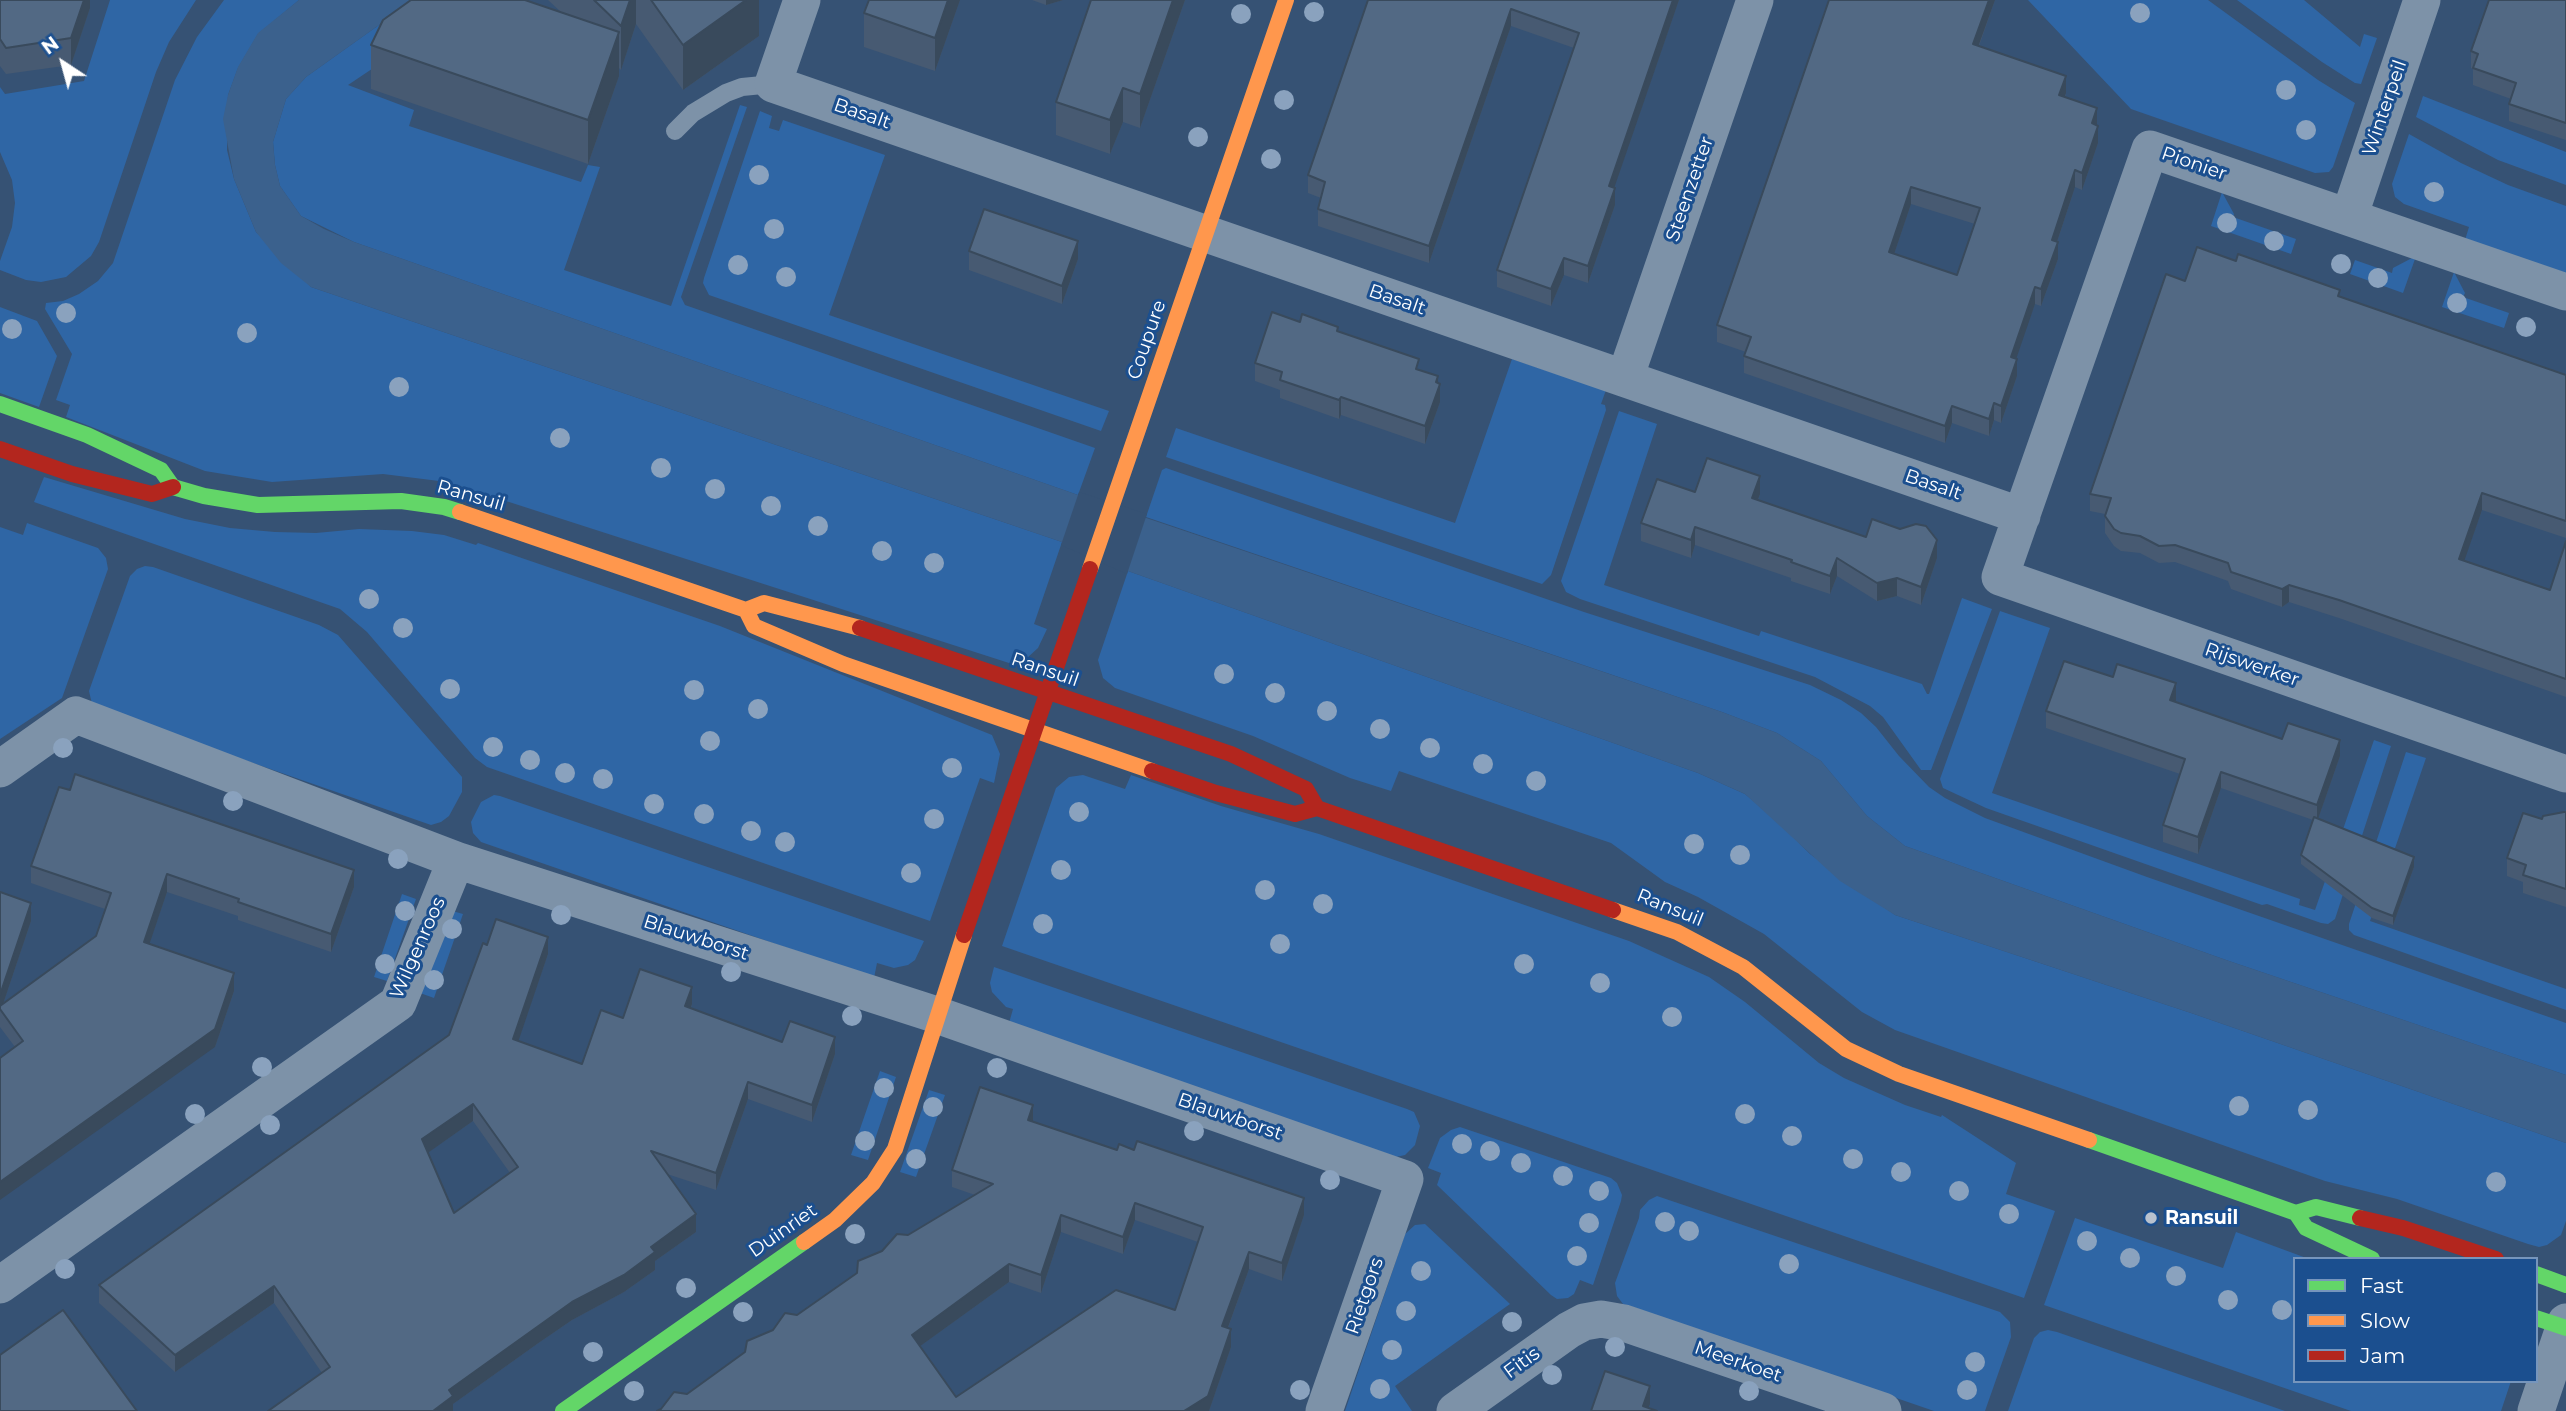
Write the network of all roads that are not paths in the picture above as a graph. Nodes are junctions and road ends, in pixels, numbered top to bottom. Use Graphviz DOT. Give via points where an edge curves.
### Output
graph roads {
  1 [pos="802,0"];
  2 [pos="1286,0"];
  3 [pos="1755,0"];
  4 [pos="2422,0"];
  5 [pos="773,84"];
  6 [pos="675,131"];
  7 [pos="2349,217"];
  8 [pos="1206,233"];
  9 [pos="2566,292"];
  10 [pos="1625,378"];
  11 [pos="0,404"];
  12 [pos="0,449"];
  13 [pos="173,487"];
  14 [pos="2022,516"];
  15 [pos="746,610"];
  16 [pos="1047,693"];
  17 [pos="1034,730"];
  18 [pos="0,769"];
  19 [pos="2566,774"];
  20 [pos="1317,808"];
  21 [pos="456,860"];
  22 [pos="937,1015"];
  23 [pos="1405,1179"];
  24 [pos="2295,1213"];
  25 [pos="2368,1257"];
  26 [pos="2490,1257"];
  27 [pos="2538,1275"];
  28 [pos="0,1285"];
  29 [pos="2566,1285"];
  30 [pos="1592,1320"];
  31 [pos="2558,1324"];
  32 [pos="564,1411"];
  33 [pos="1324,1411"];
  34 [pos="1455,1411"];
  35 [pos="1883,1411"];
  36 [pos="2536,1411"];
  1 -- 5 [label="street"];
  2 -- 8 [label="street, Coupure"];
  3 -- 10 [label="street, Steenzetter"];
  4 -- 7 [label="street, Winterpeil"];
  5 -- 6 [label="lane" via="726,93 693,113"];
  5 -- 8 [label="street, Basalt"];
  7 -- 9 [label="street, Pionier"];
  7 -- 14 [label="street, Pionier" via="2150,149"];
  8 -- 10 [label="street, Basalt"];
  8 -- 16 [label="street, Coupure"];
  10 -- 14 [label="street, Basalt"];
  11 -- 13 [label="street, Ransuil" via="87,435 161,470"];
  12 -- 13 [label="street, Ransuil" via="72,474 152,494"];
  13 -- 15 [label="street, Ransuil" via="258,505 375,500 444,507"];
  14 -- 19 [label="street, Rijswerker" via="2000,577"];
  15 -- 16 [label="street, Ransuil" via="764,603 856,627"];
  15 -- 17 [label="street, Ransuil" via="754,626 843,664"];
  16 -- 17 [label="street, Coupure"];
  16 -- 20 [label="street, Ransuil" via="1231,754 1306,789"];
  17 -- 20 [label="street, Ransuil" via="1230,797 1295,814"];
  17 -- 22 [label="street"];
  18 -- 21 [label="street" via="76,716"];
  20 -- 24 [label="street, Ransuil" via="1677,932 1743,967 1846,1049 1899,1074"];
  21 -- 22 [label="street, Blauwborst"];
  21 -- 28 [label="street, Wilgenroos" via="398,1003"];
  22 -- 23 [label="street, Blauwborst"];
  22 -- 32 [label="street, Duinriet" via="895,1149 873,1183 835,1220"];
  23 -- 33 [label="street, Rietgors"];
  24 -- 25 [label="street, Ransuil" via="2306,1228"];
  24 -- 26 [label="street, Ransuil" via="2316,1207 2403,1228"];
  27 -- 29 [label="street"];
  30 -- 34 [label="street, Fitis" via="1569,1330"];
  30 -- 35 [label="street, Meerkoet" via="1624,1323"];
  31 -- 36 [label="street"];
}
